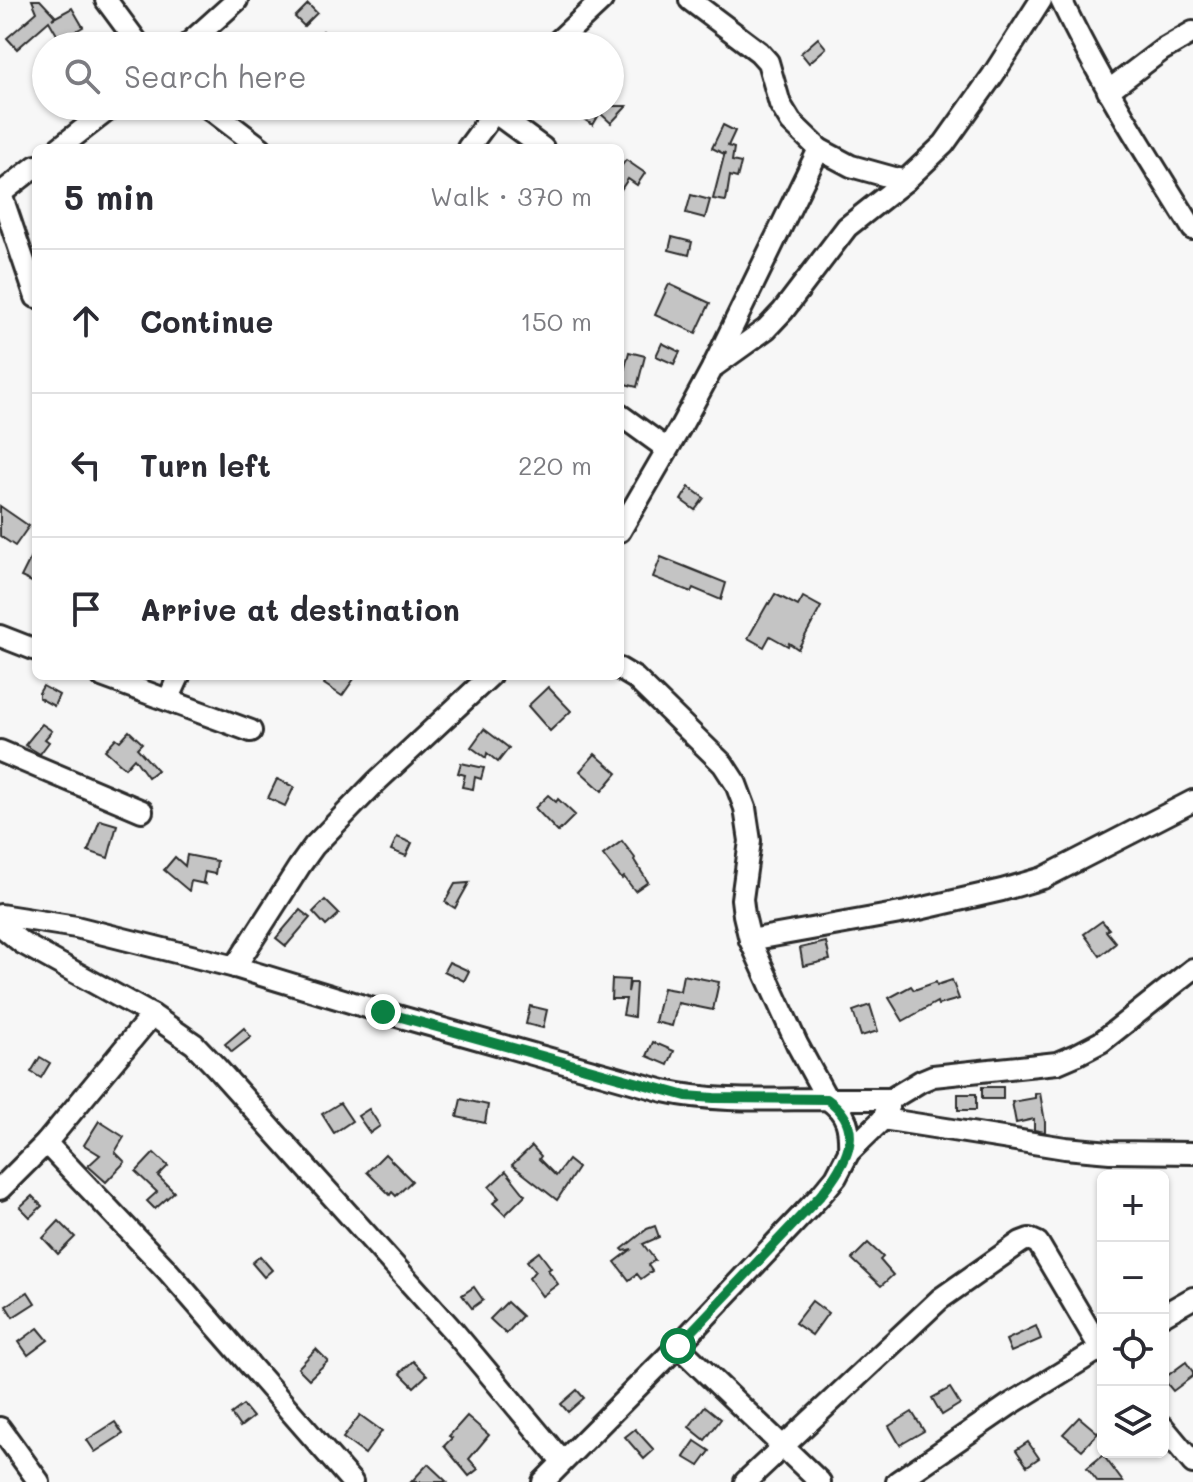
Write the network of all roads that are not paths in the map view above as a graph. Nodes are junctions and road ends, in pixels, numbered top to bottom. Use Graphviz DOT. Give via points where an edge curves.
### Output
graph roads {
  1 [pos="106,0"];
  2 [pos="237,0"];
  3 [pos="602,0"];
  4 [pos="690,0"];
  5 [pos="1041,0"];
  6 [pos="1061,0"];
  7 [pos="130,32"];
  8 [pos="202,32"];
  9 [pos="568,32"];
  10 [pos="1193,32"];
  11 [pos="1108,91"];
  12 [pos="95,120"];
  13 [pos="224,120"];
  14 [pos="488,120"];
  15 [pos="509,120"];
  16 [pos="64,144"];
  17 [pos="256,144"];
  18 [pos="471,144"];
  19 [pos="538,144"];
  20 [pos="819,149"];
  21 [pos="32,169"];
  22 [pos="905,181"];
  23 [pos="0,194"];
  24 [pos="1193,229"];
  25 [pos="32,286"];
  26 [pos="713,367"];
  27 [pos="624,418"];
  28 [pos="667,449"];
  29 [pos="624,524"];
  30 [pos="0,636"];
  31 [pos="32,648"];
  32 [pos="624,671"];
  33 [pos="113,680"];
  34 [pos="177,680"];
  35 [pos="486,680"];
  36 [pos="168,700"];
  37 [pos="251,731"];
  38 [pos="0,751"];
  39 [pos="1193,801"];
  40 [pos="142,811"];
  41 [pos="0,915"];
  42 [pos="0,925"];
  43 [pos="750,940"];
  44 [pos="235,967"];
  45 [pos="1193,969"];
  46 [pos="152,1015"];
  47 [pos="827,1099"];
  48 [pos="891,1099"];
  49 [pos="883,1119"];
  50 [pos="46,1143"];
  51 [pos="849,1152"];
  52 [pos="1193,1153"];
  53 [pos="0,1189"];
  54 [pos="1193,1298"];
  55 [pos="1165,1314"];
  56 [pos="1097,1341"];
  57 [pos="678,1346"];
  58 [pos="1097,1352"];
  59 [pos="0,1428"];
  60 [pos="1169,1434"];
  61 [pos="784,1447"];
  62 [pos="562,1461"];
  63 [pos="1193,1463"];
  64 [pos="39,1482"];
  65 [pos="352,1482"];
  66 [pos="543,1482"];
  67 [pos="745,1482"];
  68 [pos="820,1482"];
  69 [pos="897,1482"];
  1 -- 7 [label="street"];
  2 -- 8 [label="street"];
  3 -- 9 [label="street"];
  4 -- 20 [label="street" via="768,62 780,104"];
  5 -- 22 [label="street" via="956,129"];
  6 -- 11 [label="street"];
  10 -- 11 [label="street"];
  11 -- 24 [label="street"];
  12 -- 16 [label="street"];
  13 -- 17 [label="street"];
  14 -- 18 [label="street"];
  15 -- 19 [label="street"];
  20 -- 22 [label="street" via="851,166"];
  20 -- 26 [label="street"];
  21 -- 23 [label="street"];
  22 -- 26 [label="street" via="847,227 766,329"];
  23 -- 25 [label="street"];
  26 -- 28 [label="street"];
  27 -- 28 [label="street"];
  28 -- 29 [label="street"];
  30 -- 31 [label="street"];
  32 -- 43 [label="street" via="723,764 736,784 750,841 742,899"];
  33 -- 36 [label="street"];
  34 -- 36 [label="street"];
  35 -- 44 [label="street" via="314,846"];
  36 -- 37 [label="street"];
  38 -- 40 [label="street"];
  39 -- 43 [label="street" via="1043,878 906,912"];
  41 -- 44 [label="street" via="76,927"];
  42 -- 46 [label="street" via="22,943"];
  43 -- 47 [label="street"];
  44 -- 47 [label="street" via="686,1096"];
  45 -- 48 [label="street" via="1101,1042 1078,1054 1057,1063 933,1076"];
  46 -- 50 [label="street"];
  46 -- 62 [label="street" via="216,1067 455,1333"];
  47 -- 48 [label="street"];
  47 -- 51 [label="street" via="846,1119"];
  48 -- 49 [label="street"];
  49 -- 51 [label="street"];
  49 -- 52 [label="street" via="1065,1148"];
  50 -- 53 [label="street"];
  50 -- 65 [label="street" via="166,1269"];
  51 -- 57 [label="street" via="820,1196"];
  54 -- 55 [label="street"];
  56 -- 61 [label="street" via="1038,1243 1029,1239 940,1299"];
  57 -- 61 [label="street"];
  57 -- 62 [label="street"];
  58 -- 69 [label="street"];
  59 -- 64 [label="street"];
  60 -- 63 [label="street"];
  61 -- 67 [label="street"];
  61 -- 68 [label="street"];
  62 -- 66 [label="street"];
}
